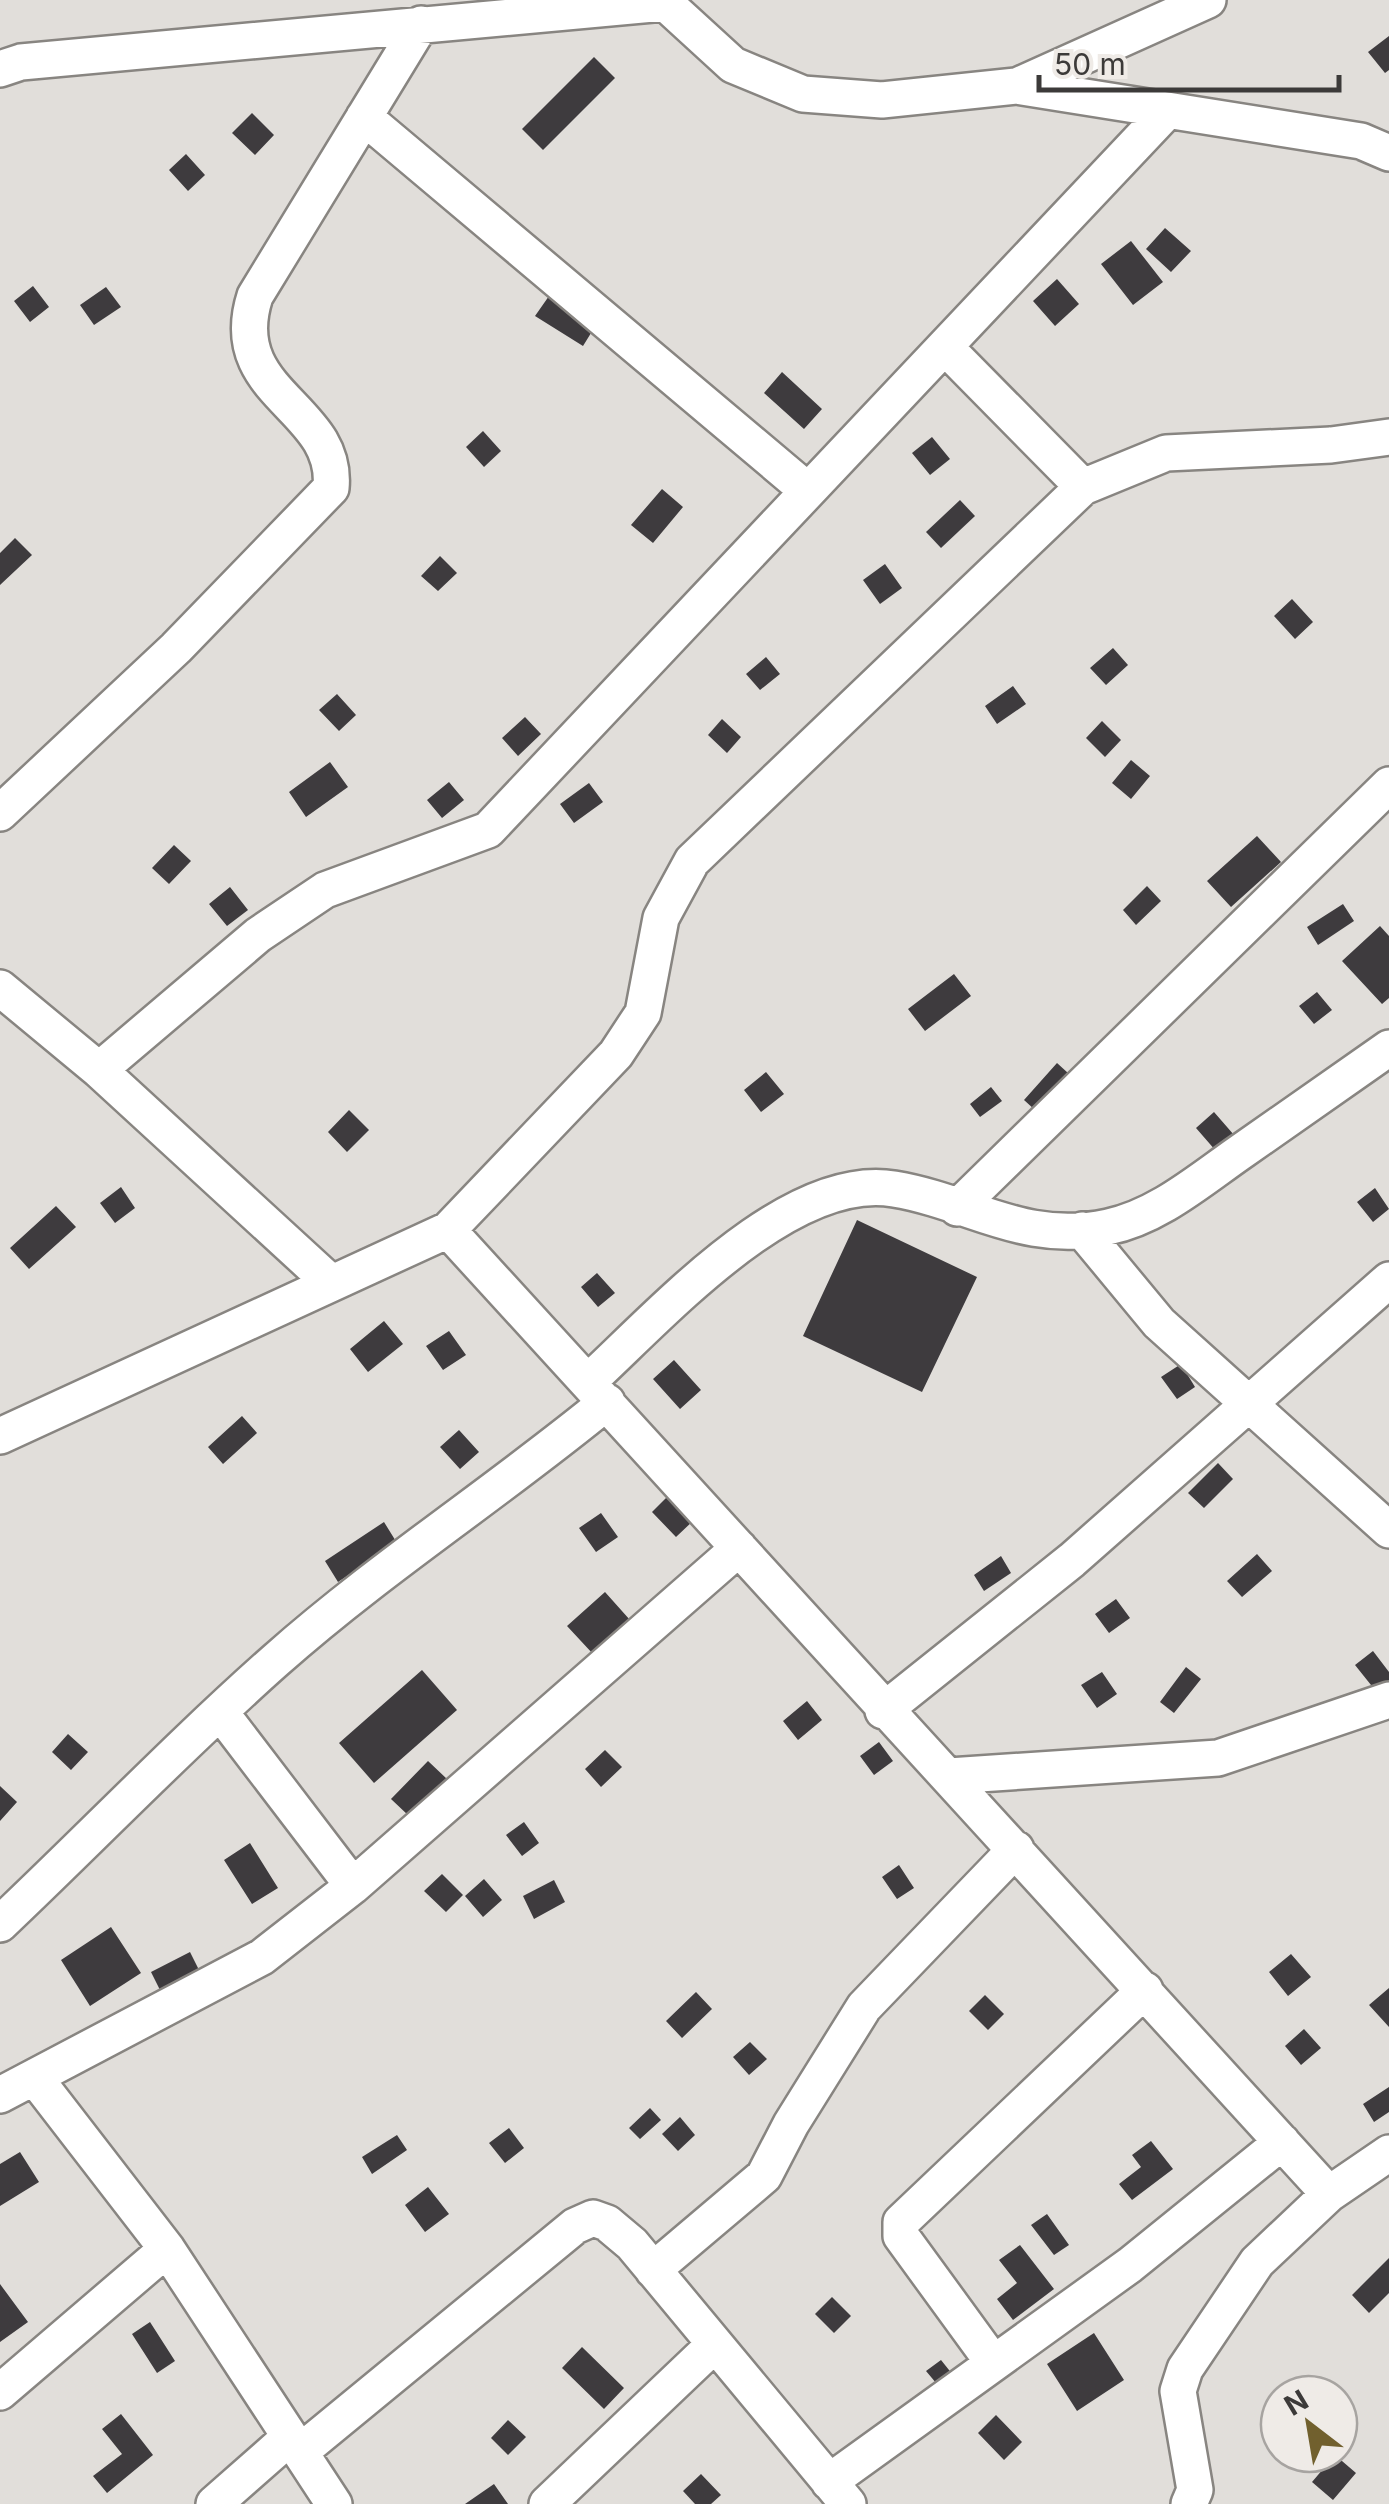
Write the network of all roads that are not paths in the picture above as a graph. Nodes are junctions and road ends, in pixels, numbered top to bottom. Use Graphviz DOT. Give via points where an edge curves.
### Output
graph roads {
  1 [pos="1208,0"];
  2 [pos="663,2"];
  3 [pos="421,24"];
  4 [pos="0,69"];
  5 [pos="1016,86"];
  6 [pos="1167,111"];
  7 [pos="364,118"];
  8 [pos="1389,153"];
  9 [pos="945,347"];
  10 [pos="1389,436"];
  11 [pos="1083,486"];
  12 [pos="808,492"];
  13 [pos="1389,785"];
  14 [pos="0,813"];
  15 [pos="0,988"];
  16 [pos="1389,1048"];
  17 [pos="99,1070"];
  18 [pos="957,1208"];
  19 [pos="448,1230"];
  20 [pos="1082,1230"];
  21 [pos="1389,1280"];
  22 [pos="331,1284"];
  23 [pos="597,1392"];
  24 [pos="1248,1401"];
  25 [pos="0,1436"];
  26 [pos="1389,1530"];
  27 [pos="738,1548"];
  28 [pos="1389,1700"];
  29 [pos="883,1710"];
  30 [pos="221,1713"];
  31 [pos="948,1776"];
  32 [pos="1016,1849"];
  33 [pos="353,1886"];
  34 [pos="0,1924"];
  35 [pos="1145,1990"];
  36 [pos="35,2078"];
  37 [pos="0,2095"];
  38 [pos="1282,2142"];
  39 [pos="1389,2153"];
  40 [pos="1329,2194"];
  41 [pos="167,2249"];
  42 [pos="653,2270"];
  43 [pos="715,2344"];
  44 [pos="992,2361"];
  45 [pos="0,2392"];
  46 [pos="295,2444"];
  47 [pos="839,2493"];
  48 [pos="214,2504"];
  49 [pos="334,2504"];
  50 [pos="548,2504"];
  51 [pos="1189,2504"];
  1 -- 5 [label="street"];
  2 -- 3 [label="street"];
  2 -- 5 [label="street" via="733,64 803,94 882,100"];
  3 -- 4 [label="street"];
  3 -- 7 [label="street"];
  5 -- 6 [label="street"];
  6 -- 8 [label="street" via="1360,141"];
  6 -- 9 [label="street"];
  7 -- 12 [label="street"];
  7 -- 14 [label="street" via="249,317 248,344 256,363 327,450 331,488 176,648"];
  9 -- 11 [label="street"];
  9 -- 12 [label="street"];
  10 -- 11 [label="street" via="1331,446 1166,452"];
  11 -- 19 [label="street" via="692,862 661,918 643,1013 625,1041"];
  12 -- 17 [label="street" via="488,830 325,890 258,935"];
  13 -- 18 [label="street"];
  15 -- 17 [label="street"];
  16 -- 20 [label="street" via="1167,1204 1110,1227"];
  17 -- 22 [label="street"];
  18 -- 20 [label="street" via="1041,1233"];
  18 -- 23 [label="street" via="893,1188 855,1189 818,1200 718,1262"];
  19 -- 22 [label="street"];
  19 -- 23 [label="street"];
  20 -- 24 [label="street" via="1159,1323"];
  21 -- 24 [label="street"];
  22 -- 25 [label="street"];
  23 -- 27 [label="street"];
  23 -- 30 [label="street" via="535,1462 406,1553"];
  24 -- 26 [label="street"];
  24 -- 29 [label="street" via="1072,1560"];
  27 -- 29 [label="street"];
  27 -- 33 [label="street"];
  28 -- 31 [label="street" via="1218,1758"];
  29 -- 31 [label="street"];
  30 -- 33 [label="street"];
  30 -- 34 [label="street"];
  31 -- 32 [label="street"];
  32 -- 35 [label="street"];
  32 -- 42 [label="street" via="864,2007 764,2176"];
  33 -- 36 [label="street" via="262,1958"];
  35 -- 38 [label="street"];
  35 -- 44 [label="street" via="901,2222 900,2236"];
  36 -- 37 [label="street"];
  36 -- 41 [label="street"];
  38 -- 40 [label="street"];
  38 -- 44 [label="street" via="1130,2265"];
  39 -- 40 [label="street"];
  40 -- 51 [label="street" via="1257,2262 1184,2369 1178,2391 1195,2490"];
  41 -- 45 [label="street"];
  41 -- 46 [label="street"];
  42 -- 43 [label="street"];
  42 -- 46 [label="street" via="607,2223 593,2218 575,2226"];
  43 -- 47 [label="street"];
  43 -- 50 [label="street"];
  44 -- 47 [label="street"];
  46 -- 48 [label="street"];
  46 -- 49 [label="street"];
}
